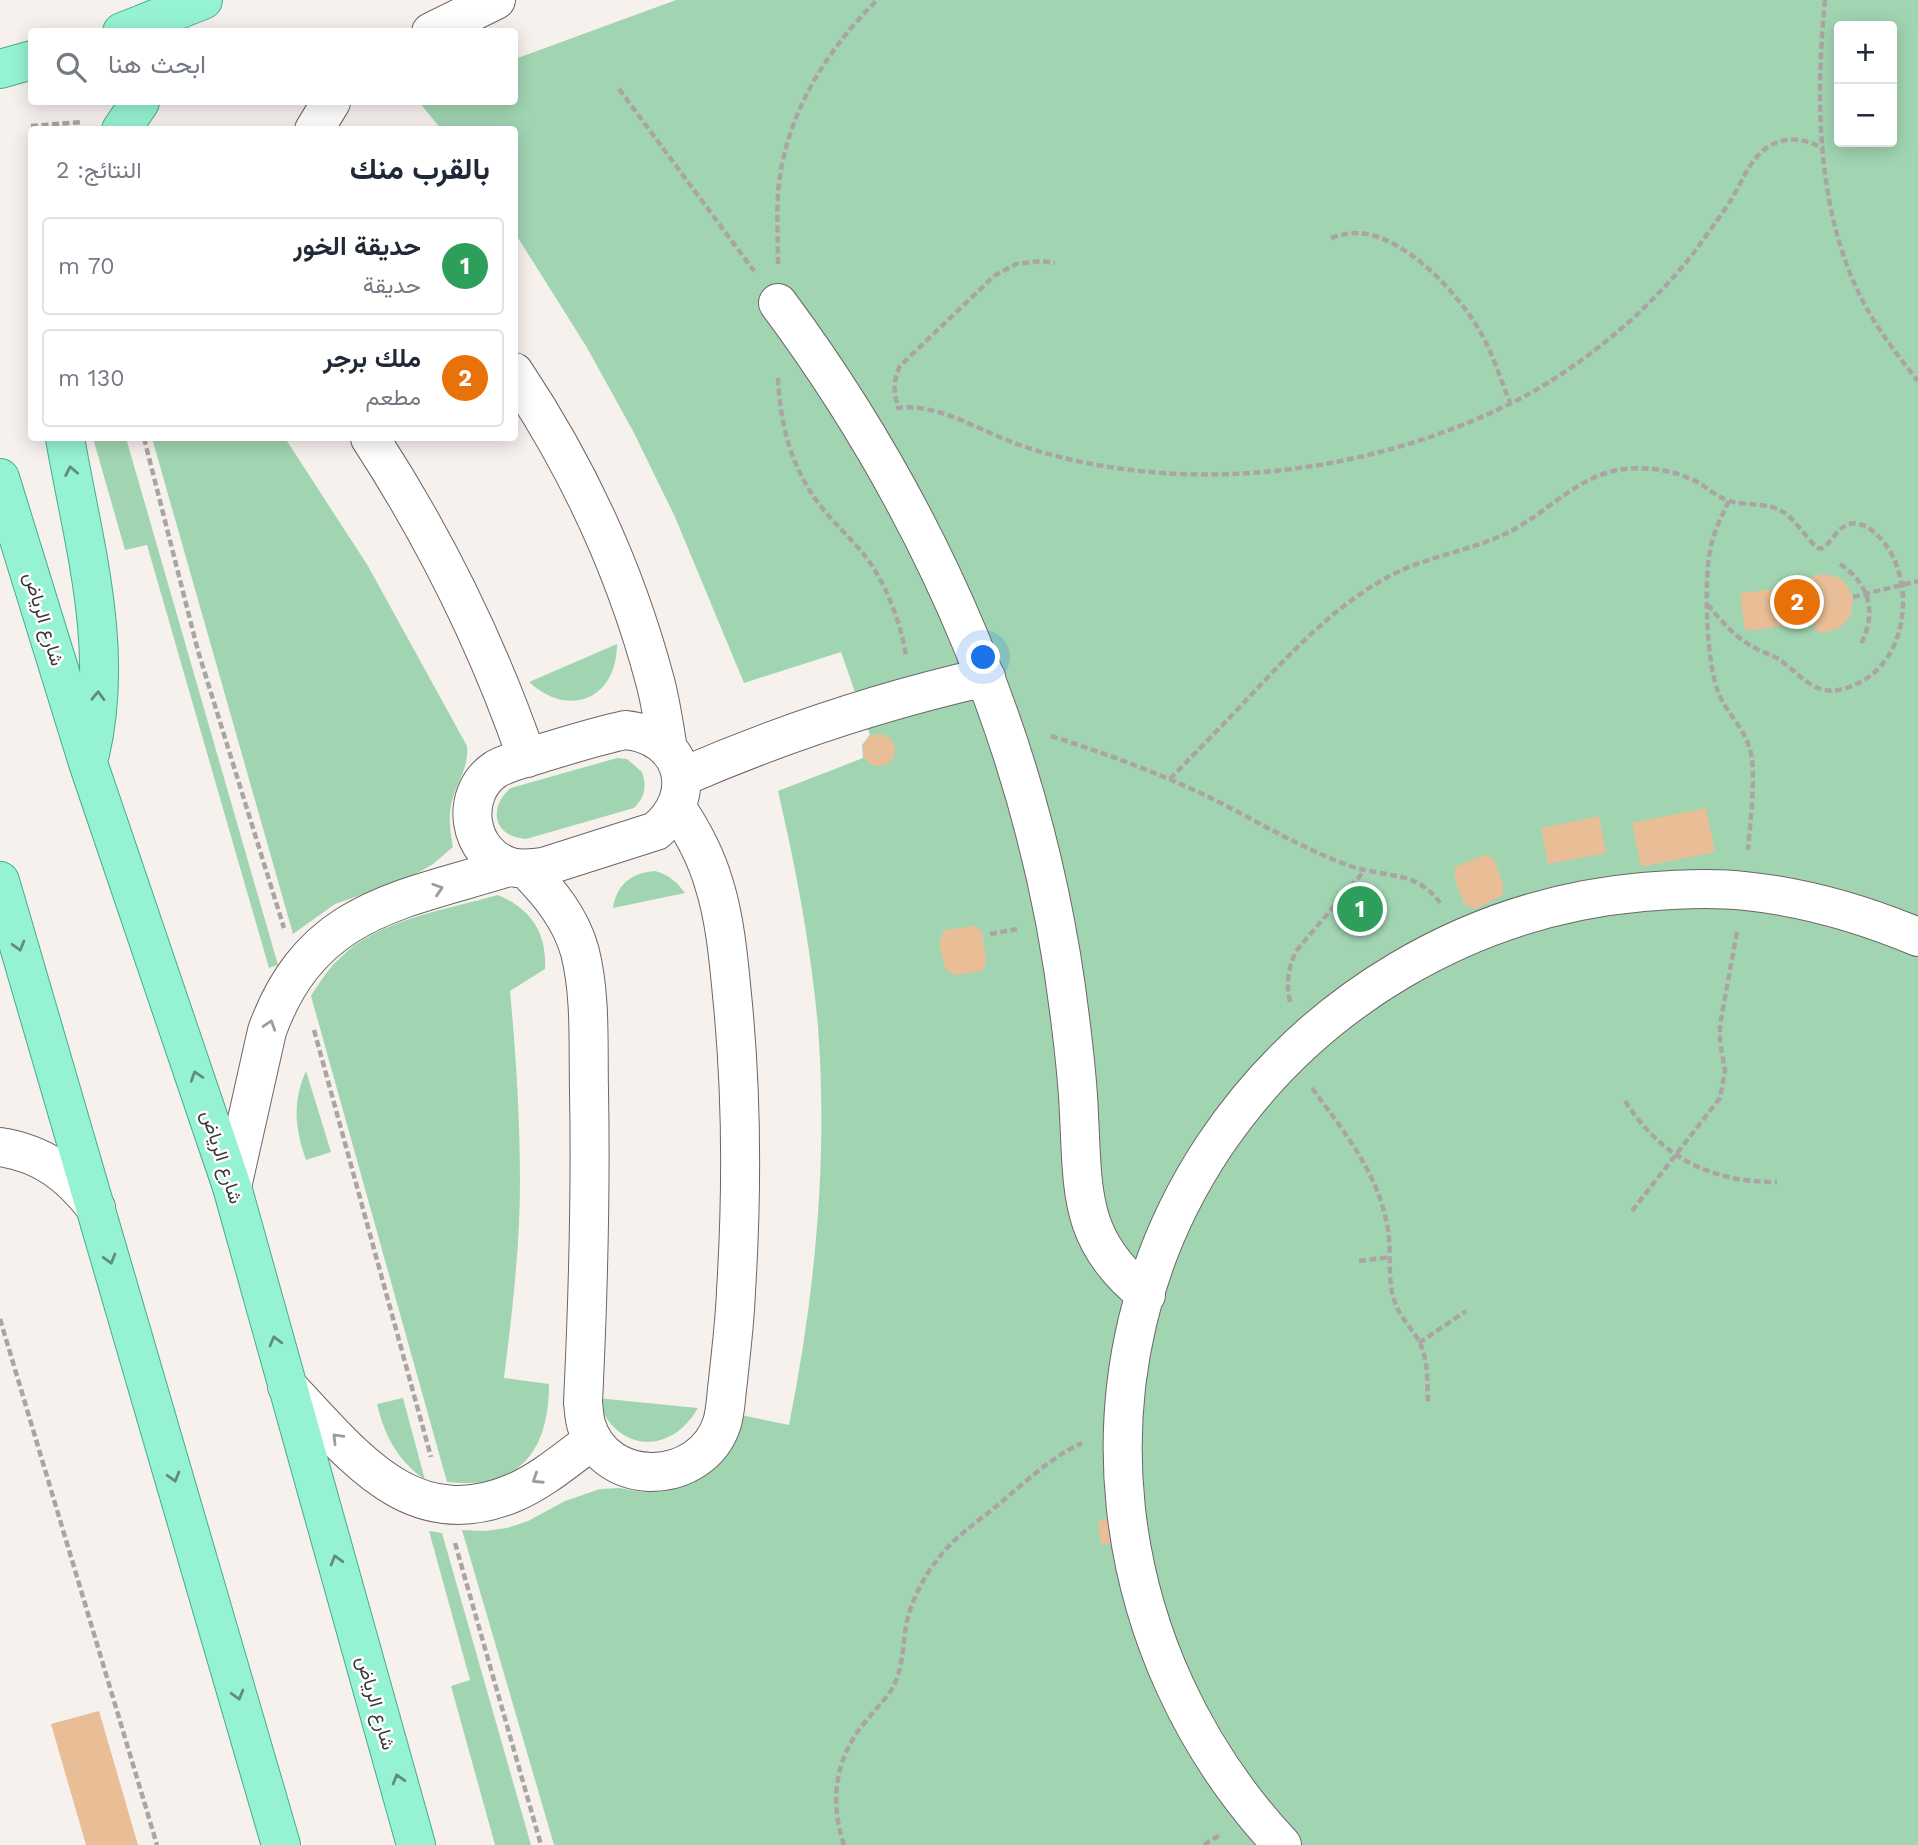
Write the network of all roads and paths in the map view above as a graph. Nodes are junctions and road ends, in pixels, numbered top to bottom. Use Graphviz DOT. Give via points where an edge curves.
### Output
graph roads {
  1 [pos="203,0"];
  2 [pos="209,0"];
  3 [pos="496,0"];
  4 [pos="1825,0"];
  5 [pos="131,28"];
  6 [pos="191,28"];
  7 [pos="439,28"];
  8 [pos="28,61"];
  9 [pos="0,69"];
  10 [pos="619,89"];
  11 [pos="135,105"];
  12 [pos="329,105"];
  13 [pos="104,125"];
  14 [pos="68,126"];
  15 [pos="316,126"];
  16 [pos="1823,148"];
  17 [pos="1332,238"];
  18 [pos="1055,263"];
  19 [pos="778,303"];
  20 [pos="518,378"];
  21 [pos="1918,381"];
  22 [pos="1510,402"];
  23 [pos="898,407"];
  24 [pos="860,422"];
  25 [pos="66,441"];
  26 [pos="145,441"];
  27 [pos="372,441"];
  28 [pos="0,478"];
  29 [pos="1840,564"];
  30 [pos="1918,581"];
  31 [pos="1907,584"];
  32 [pos="1866,594"];
  33 [pos="1853,597"];
  34 [pos="1708,605"];
  35 [pos="1861,644"];
  36 [pos="986,677"];
  37 [pos="1002,723"];
  38 [pos="527,758"];
  39 [pos="88,763"];
  40 [pos="676,778"];
  41 [pos="1170,779"];
  42 [pos="517,868"];
  43 [pos="1364,871"];
  44 [pos="0,881"];
  45 [pos="1464,936"];
  46 [pos="1918,937"];
  47 [pos="297,970"];
  48 [pos="1301,1045"];
  49 [pos="1625,1101"];
  50 [pos="0,1147"];
  51 [pos="1777,1182"];
  52 [pos="232,1187"];
  53 [pos="96,1208"];
  54 [pos="1390,1257"];
  55 [pos="1359,1261"];
  56 [pos="1146,1295"];
  57 [pos="1466,1311"];
  58 [pos="0,1319"];
  59 [pos="1419,1343"];
  60 [pos="287,1386"];
  61 [pos="1428,1405"];
  62 [pos="1123,1430"];
  63 [pos="593,1440"];
  64 [pos="444,1504"];
  65 [pos="1258,1830"];
  66 [pos="157,1845"];
  67 [pos="281,1845"];
  68 [pos="416,1845"];
  69 [pos="541,1845"];
  70 [pos="844,1845"];
  71 [pos="1282,1845"];
  1 -- 5 [label="main road"];
  2 -- 6 [label="main road"];
  3 -- 7 [label="street"];
  4 -- 16 [label="path"];
  8 -- 9 [label="main road"];
  10 -- 19 [label="path"];
  11 -- 13 [label="main road"];
  12 -- 15 [label="street"];
  13 -- 14 [label="path"];
  16 -- 21 [label="path" via="1837,234 1851,275 1870,314"];
  16 -- 22 [label="path" via="1796,138 1767,147 1696,249 1659,292 1573,365"];
  17 -- 22 [label="path" via="1360,233 1375,237 1428,268 1469,313"];
  18 -- 23 [label="path" via="1016,264 994,276 900,366 894,393"];
  19 -- 24 [label="street"];
  20 -- 40 [label="street" via="559,445 615,561 656,683"];
  22 -- 23 [label="path" via="1421,440 1367,454 1273,470 1190,474 1069,459 1011,442 937,411"];
  23 -- 24 [label="path"];
  24 -- 36 [label="street" via="925,538"];
  39 -- 25 [label="main road, one-way" via="96,727 96,608"];
  26 -- 47 [label="path" via="198,651"];
  27 -- 38 [label="street" via="433,543 476,629"];
  28 -- 39 [label="main road, شارع الرياض"];
  29 -- 32 [label="path"];
  30 -- 31 [label="path"];
  31 -- 32 [label="path"];
  31 -- 34 [label="path" via="1908,617 1895,649 1872,674 1843,690 1810,684 1783,662 1738,637"];
  31 -- 41 [label="path" via="1893,551 1868,527 1841,527 1826,547 1816,548 1783,511 1729,501 1677,473 1623,469 1573,488 1500,537 1420,562 1369,589 1282,660"];
  32 -- 33 [label="path"];
  32 -- 35 [label="path" via="1870,620"];
  36 -- 37 [label="street"];
  36 -- 40 [label="street" via="799,729"];
  37 -- 41 [label="path"];
  37 -- 56 [label="street" via="1024,789 1056,922 1074,1049 1087,1210 1112,1262"];
  38 -- 40 [label="street" via="625,730 649,735"];
  38 -- 42 [label="street" via="495,770 483,782 471,814 481,846 494,859"];
  52 -- 39 [label="main road, شارع الرياض, one-way"];
  40 -- 42 [label="street" via="662,826 641,838 543,867"];
  40 -- 63 [label="street" via="715,886 737,1052 740,1228 723,1422 704,1453 673,1470 655,1473 620,1465"];
  41 -- 43 [label="path" via="1328,858"];
  47 -- 42 [label="street, one-way" via="336,931 379,907"];
  42 -- 63 [label="street" via="544,886 559,906 571,928 584,975 590,1189 583,1403"];
  43 -- 45 [label="path" via="1419,882"];
  43 -- 48 [label="path" via="1296,951 1289,967 1289,999"];
  44 -- 53 [label="main road, one-way"];
  45 -- 46 [label="street" via="1576,901 1674,889 1744,891 1830,906"];
  45 -- 48 [label="street" via="1358,996"];
  52 -- 47 [label="street, one-way" via="267,1031"];
  47 -- 64 [label="path"];
  48 -- 54 [label="path" via="1364,1159 1383,1207"];
  48 -- 56 [label="street" via="1245,1104 1213,1147 1163,1243"];
  49 -- 51 [label="path" via="1656,1139 1693,1165 1732,1179"];
  50 -- 53 [label="street" via="50,1163 76,1183"];
  60 -- 52 [label="main road, شارع الرياض, one-way"];
  53 -- 67 [label="main road, one-way"];
  54 -- 55 [label="path"];
  54 -- 59 [label="path" via="1396,1306"];
  56 -- 62 [label="street" via="1129,1373"];
  57 -- 59 [label="path"];
  58 -- 66 [label="path"];
  59 -- 61 [label="path" via="1425,1359"];
  64 -- 60 [label="street, one-way" via="410,1495 379,1479"];
  68 -- 60 [label="main road, شارع الرياض, one-way"];
  62 -- 65 [label="street" via="1128,1526 1148,1620 1191,1722"];
  62 -- 70 [label="path" via="1068,1449 949,1545 933,1565 910,1610 897,1680 843,1758 835,1803"];
  63 -- 64 [label="street, one-way" via="515,1493 492,1501"];
  64 -- 69 [label="path"];
  65 -- 71 [label="street"];
}
